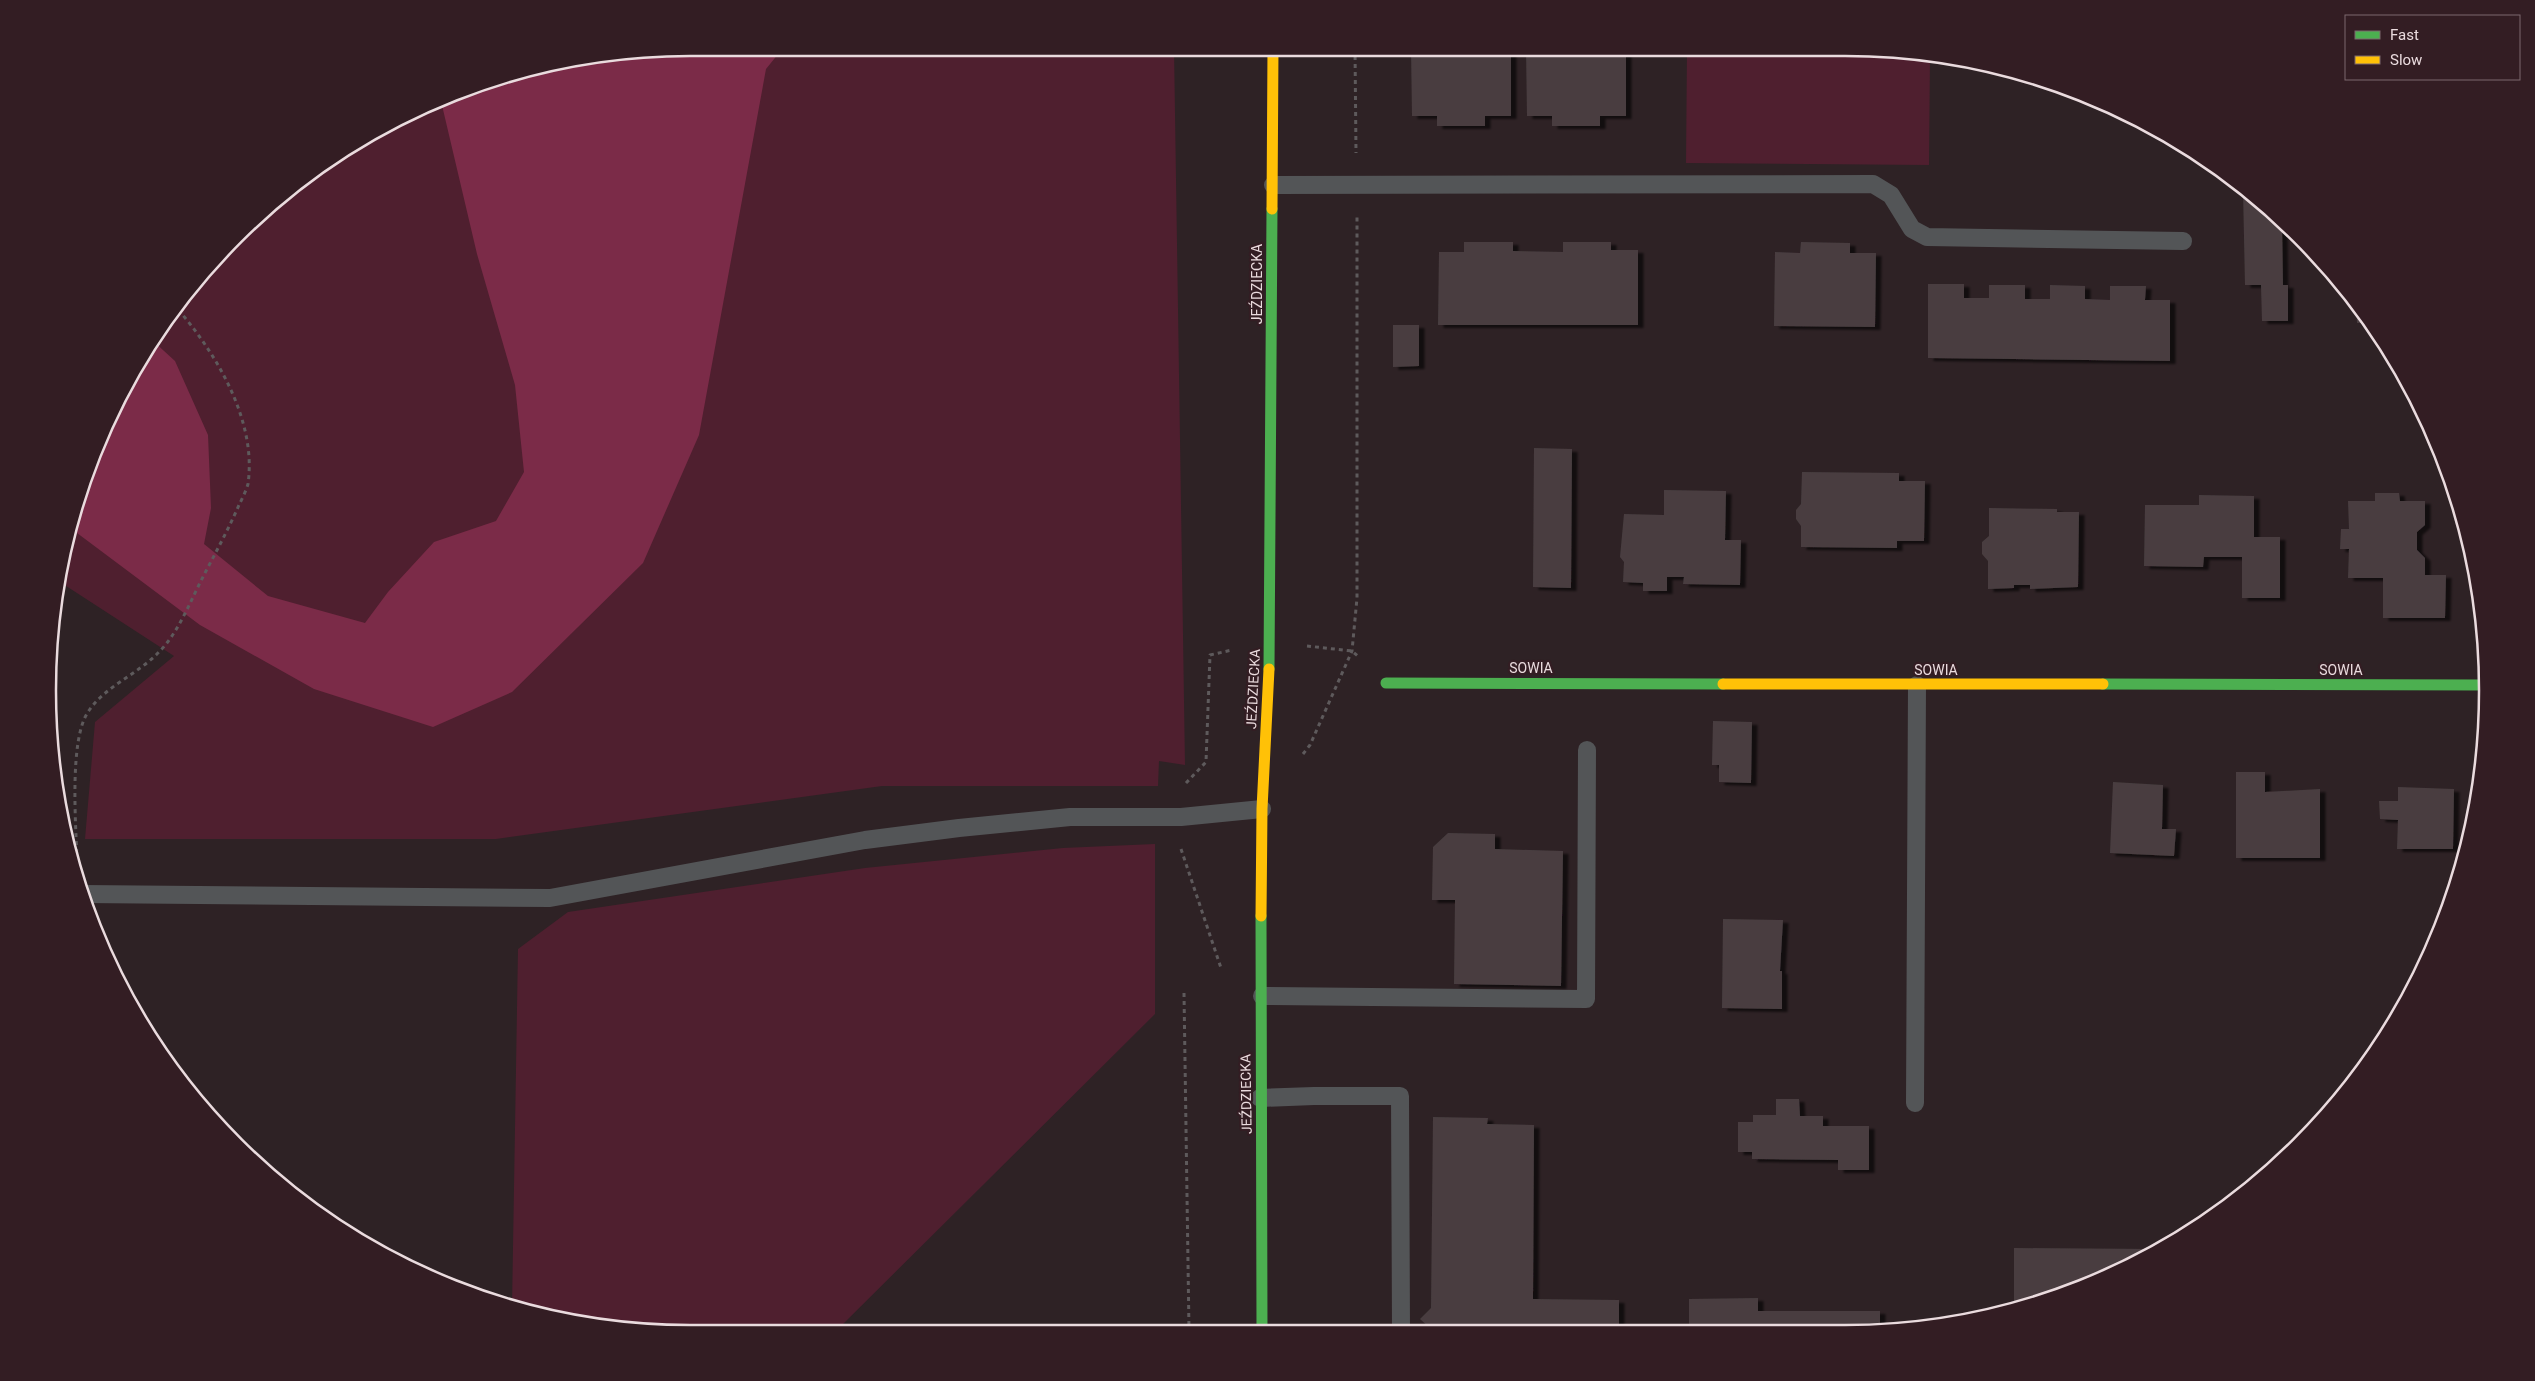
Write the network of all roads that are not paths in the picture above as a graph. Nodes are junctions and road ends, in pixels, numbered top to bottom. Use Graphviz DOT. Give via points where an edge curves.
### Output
graph roads {
  1 [pos="1273,56"];
  2 [pos="1273,185"];
  3 [pos="2183,241"];
  4 [pos="1386,683"];
  5 [pos="1917,685"];
  6 [pos="2479,685"];
  7 [pos="1587,750"];
  8 [pos="1262,809"];
  9 [pos="90,894"];
  10 [pos="1262,996"];
  11 [pos="1260,1098"];
  12 [pos="1916,1102"];
  13 [pos="1262,1325"];
  14 [pos="1400,1325"];
  1 -- 2 [label="street, JEŹDZIECKA"];
  2 -- 3 [label="lane" via="1873,184 1891,195 1912,230 1927,237"];
  2 -- 8 [label="street, JEŹDZIECKA" via="1270,643"];
  4 -- 5 [label="street, SOWIA"];
  5 -- 6 [label="street, SOWIA"];
  5 -- 12 [label="lane"];
  7 -- 10 [label="lane" via="1586,999"];
  8 -- 9 [label="lane" via="1181,817 1070,816 940,830 865,840 550,898"];
  8 -- 10 [label="street, JEŹDZIECKA"];
  10 -- 11 [label="street, JEŹDZIECKA"];
  11 -- 13 [label="street, JEŹDZIECKA"];
  11 -- 14 [label="lane" via="1400,1096"];
}
